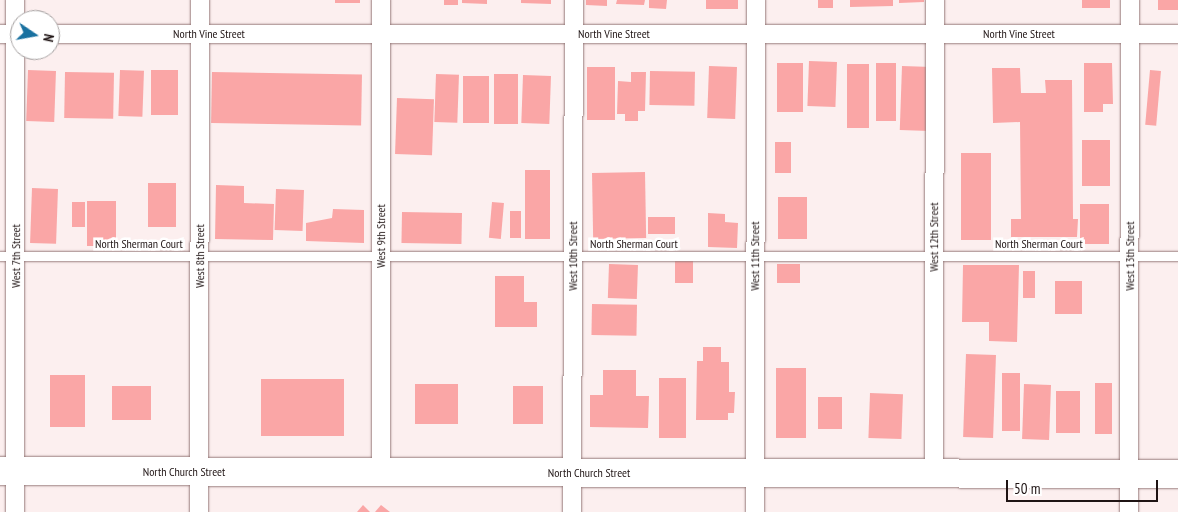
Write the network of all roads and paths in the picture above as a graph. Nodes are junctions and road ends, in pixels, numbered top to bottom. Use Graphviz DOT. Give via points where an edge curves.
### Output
graph roads {
  1 [pos="200,0"];
  2 [pos="381,0"];
  3 [pos="574,0"];
  4 [pos="756,0"];
  5 [pos="935,0"];
  6 [pos="1130,0"];
  7 [pos="60,34"];
  8 [pos="200,34"];
  9 [pos="381,34"];
  10 [pos="574,34"];
  11 [pos="756,34"];
  12 [pos="935,34"];
  13 [pos="1130,34"];
  14 [pos="1178,34"];
  15 [pos="12,60"];
  16 [pos="8,256"];
  17 [pos="200,256"];
  18 [pos="381,256"];
  19 [pos="573,256"];
  20 [pos="755,256"];
  21 [pos="934,256"];
  22 [pos="1130,256"];
  23 [pos="1178,256"];
  24 [pos="8,471"];
  25 [pos="199,472"];
  26 [pos="381,472"];
  27 [pos="572,472"];
  28 [pos="755,473"];
  29 [pos="934,474"];
  30 [pos="1129,474"];
  31 [pos="1178,474"];
  32 [pos="15,512"];
  33 [pos="199,512"];
  34 [pos="572,512"];
  35 [pos="755,512"];
  36 [pos="1129,512"];
  1 -- 8 [label="street, West 8th Street"];
  2 -- 9 [label="street, West 9th Street"];
  3 -- 10 [label="street, West 10th Street"];
  4 -- 11 [label="street, West 11th Street"];
  5 -- 12 [label="street, West 12th Street"];
  6 -- 13 [label="street, West 13th Street"];
  7 -- 8 [label="street, North Vine Street"];
  8 -- 9 [label="street, North Vine Street"];
  8 -- 17 [label="street, West 8th Street"];
  9 -- 10 [label="street, North Vine Street"];
  9 -- 18 [label="street, West 9th Street"];
  10 -- 11 [label="street, North Vine Street"];
  10 -- 19 [label="street, West 10th Street"];
  11 -- 12 [label="street, North Vine Street"];
  11 -- 20 [label="street, West 11th Street"];
  12 -- 13 [label="street, North Vine Street"];
  12 -- 21 [label="street, West 12th Street"];
  13 -- 14 [label="street, North Vine Street"];
  13 -- 22 [label="street, West 13th Street"];
  15 -- 16 [label="street, West 7th Street"];
  16 -- 17 [label="lane, North Sherman Court"];
  16 -- 24 [label="street, West 7th Street"];
  17 -- 18 [label="lane, North Sherman Court"];
  17 -- 25 [label="street, West 8th Street"];
  18 -- 19 [label="lane, North Sherman Court"];
  18 -- 26 [label="street, West 9th Street"];
  19 -- 20 [label="lane, North Sherman Court"];
  19 -- 27 [label="street, West 10th Street"];
  20 -- 21 [label="lane, North Sherman Court"];
  20 -- 28 [label="street, West 11th Street"];
  21 -- 22 [label="lane, North Sherman Court"];
  21 -- 29 [label="street, West 12th Street"];
  22 -- 23 [label="lane, North Sherman Court"];
  22 -- 30 [label="street, West 13th Street"];
  24 -- 25 [label="main road, North Church Street"];
  24 -- 32 [label="street, West 7th Street"];
  25 -- 26 [label="main road, North Church Street"];
  25 -- 33 [label="street, West 8th Street"];
  26 -- 27 [label="main road, North Church Street"];
  27 -- 28 [label="main road, North Church Street"];
  27 -- 34 [label="street, West 10th Street"];
  28 -- 29 [label="main road, North Church Street"];
  28 -- 35 [label="street, West 11th Street"];
  29 -- 30 [label="main road, North Church Street"];
  30 -- 31 [label="main road, North Church Street"];
  30 -- 36 [label="street, West 13th Street"];
}
